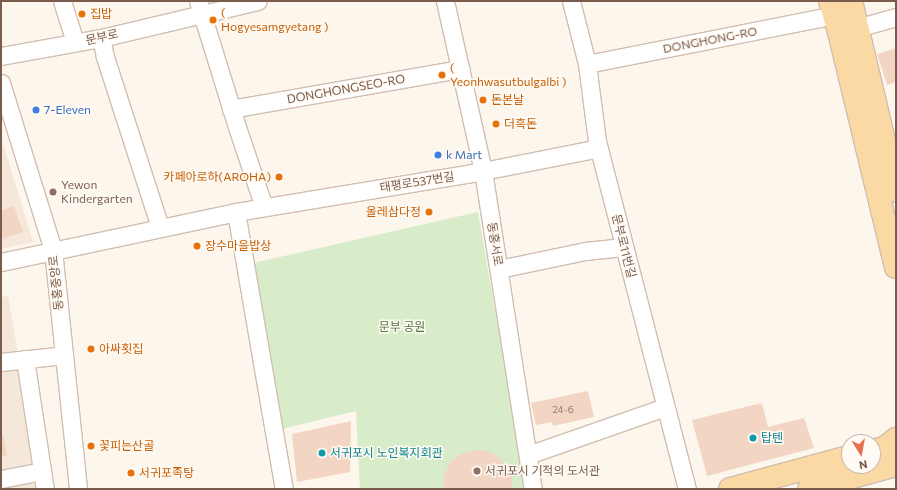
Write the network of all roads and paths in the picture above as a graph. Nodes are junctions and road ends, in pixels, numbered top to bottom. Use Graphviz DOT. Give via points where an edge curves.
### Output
graph roads {
  1 [pos="62,1"];
  2 [pos="258,1"];
  3 [pos="445,1"];
  4 [pos="571,1"];
  5 [pos="851,1"];
  6 [pos="200,7"];
  7 [pos="896,17"];
  8 [pos="840,19"];
  9 [pos="101,38"];
  10 [pos="75,42"];
  11 [pos="1,56"];
  12 [pos="586,64"];
  13 [pos="461,69"];
  14 [pos="1,83"];
  15 [pos="231,109"];
  16 [pos="599,148"];
  17 [pos="483,171"];
  18 [pos="896,191"];
  19 [pos="264,207"];
  20 [pos="236,212"];
  21 [pos="160,227"];
  22 [pos="624,247"];
  23 [pos="53,250"];
  24 [pos="1,262"];
  25 [pos="896,267"];
  26 [pos="498,269"];
  27 [pos="64,354"];
  28 [pos="24,359"];
  29 [pos="1,362"];
  30 [pos="665,407"];
  31 [pos="896,439"];
  32 [pos="881,449"];
  33 [pos="528,455"];
  34 [pos="841,459"];
  35 [pos="896,465"];
  36 [pos="42,471"];
  37 [pos="1,479"];
  38 [pos="45,489"];
  39 [pos="78,489"];
  40 [pos="284,489"];
  41 [pos="533,489"];
  42 [pos="687,489"];
  43 [pos="730,489"];
  44 [pos="809,489"];
  1 -- 10 [label="street"];
  2 -- 6 [label="street, 문부로"];
  3 -- 13 [label="street, 동홍서로"];
  4 -- 12 [label="street, 문부로11번길"];
  5 -- 8 [label="main road"];
  6 -- 9 [label="street, 문부로"];
  6 -- 15 [label="street"];
  7 -- 8 [label="street, DONGHONG-RO"];
  8 -- 12 [label="street, DONGHONG-RO"];
  8 -- 18 [label="main road"];
  8 -- 25 [label="main road"];
  9 -- 10 [label="street, 문부로"];
  9 -- 21 [label="street"];
  10 -- 11 [label="street, 문부로"];
  12 -- 16 [label="street, 문부로11번길"];
  13 -- 15 [label="street, DONGHONGSEO-RO"];
  13 -- 17 [label="street, 동홍서로"];
  14 -- 23 [label="street, 동홍중앙로"];
  15 -- 19 [label="street"];
  16 -- 17 [label="street, 태평로537번길"];
  16 -- 22 [label="street, 문부로11번길"];
  17 -- 19 [label="street, 태평로537번길"];
  17 -- 26 [label="street, 동홍서로"];
  19 -- 20 [label="street, 태평로537번길"];
  20 -- 21 [label="street, 태평로537번길"];
  20 -- 40 [label="street"];
  21 -- 23 [label="street, 태평로537번길"];
  22 -- 26 [label="street" via="585,251"];
  22 -- 30 [label="street, 문부로11번길"];
  23 -- 24 [label="street, 태평로537번길"];
  23 -- 27 [label="street, 동홍중앙로"];
  26 -- 33 [label="street, 동홍서로"];
  27 -- 28 [label="street"];
  27 -- 39 [label="street, 동홍중앙로"];
  28 -- 29 [label="street"];
  28 -- 36 [label="street"];
  30 -- 33 [label="street"];
  30 -- 42 [label="street, 문부로11번길"];
  31 -- 32 [label="main road"];
  33 -- 41 [label="street, 동홍서로"];
  34 -- 43 [label="main road"];
  35 -- 44 [label="main road"];
  36 -- 37 [label="street"];
  36 -- 38 [label="street"];
}
